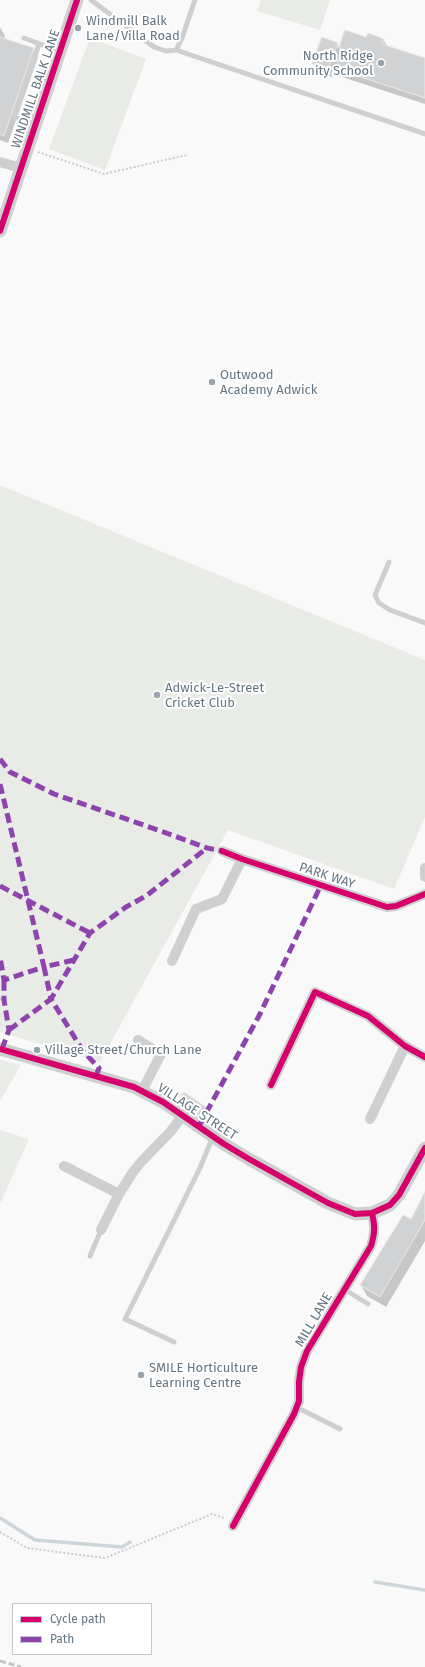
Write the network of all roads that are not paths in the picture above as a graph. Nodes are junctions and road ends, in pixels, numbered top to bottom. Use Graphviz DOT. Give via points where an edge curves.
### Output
graph roads {
  1 [pos="77,0"];
  2 [pos="91,0"];
  3 [pos="195,0"];
  4 [pos="24,38"];
  5 [pos="39,44"];
  6 [pos="176,50"];
  7 [pos="60,52"];
  8 [pos="36,124"];
  9 [pos="425,134"];
  10 [pos="0,162"];
  11 [pos="21,168"];
  12 [pos="0,230"];
  13 [pos="388,562"];
  14 [pos="425,623"];
  15 [pos="222,851"];
  16 [pos="242,859"];
  17 [pos="425,868"];
  18 [pos="425,877"];
  19 [pos="425,894"];
  20 [pos="172,961"];
  21 [pos="138,1040"];
  22 [pos="405,1046"];
  23 [pos="0,1049"];
  24 [pos="425,1057"];
  25 [pos="271,1085"];
  26 [pos="142,1091"];
  27 [pos="183,1115"];
  28 [pos="370,1119"];
  29 [pos="213,1136"];
  30 [pos="425,1148"];
  31 [pos="64,1166"];
  32 [pos="119,1194"];
  33 [pos="372,1213"];
  34 [pos="101,1230"];
  35 [pos="90,1256"];
  36 [pos="344,1289"];
  37 [pos="368,1304"];
  38 [pos="174,1342"];
  39 [pos="296,1407"];
  40 [pos="340,1429"];
  41 [pos="234,1523"];
  1 -- 7 [label="street, WINDMILL BALK LANE"];
  2 -- 6 [label="lane" via="154,47"];
  3 -- 6 [label="lane"];
  4 -- 5 [label="lane"];
  5 -- 7 [label="lane"];
  5 -- 8 [label="lane" via="14,117"];
  6 -- 9 [label="lane"];
  7 -- 8 [label="street, WINDMILL BALK LANE"];
  8 -- 11 [label="street, WINDMILL BALK LANE"];
  10 -- 11 [label="street"];
  11 -- 12 [label="street, WINDMILL BALK LANE"];
  13 -- 14 [label="lane" via="375,595 379,603 390,610"];
  15 -- 16 [label="street, PARK WAY"];
  16 -- 19 [label="street, PARK WAY" via="387,907"];
  16 -- 20 [label="street" via="222,899 196,909"];
  17 -- 18 [label="street"];
  21 -- 26 [label="street" via="161,1054"];
  22 -- 24 [label="street"];
  22 -- 25 [label="street" via="368,1016 315,992"];
  22 -- 28 [label="street"];
  23 -- 26 [label="street, VILLAGE STREET"];
  26 -- 27 [label="street, VILLAGE STREET"];
  27 -- 29 [label="street, VILLAGE STREET"];
  27 -- 32 [label="street" via="141,1162"];
  29 -- 33 [label="street, VILLAGE STREET" via="328,1203 355,1214"];
  29 -- 38 [label="lane" via="200,1168 125,1319"];
  30 -- 33 [label="street" via="390,1205"];
  31 -- 32 [label="street"];
  32 -- 34 [label="street"];
  33 -- 36 [label="street, MILL LANE" via="375,1233 371,1246"];
  34 -- 35 [label="lane"];
  36 -- 37 [label="lane"];
  36 -- 39 [label="street, MILL LANE" via="307,1350 301,1367 299,1401"];
  39 -- 40 [label="lane"];
  39 -- 41 [label="street, MILL LANE"];
}
